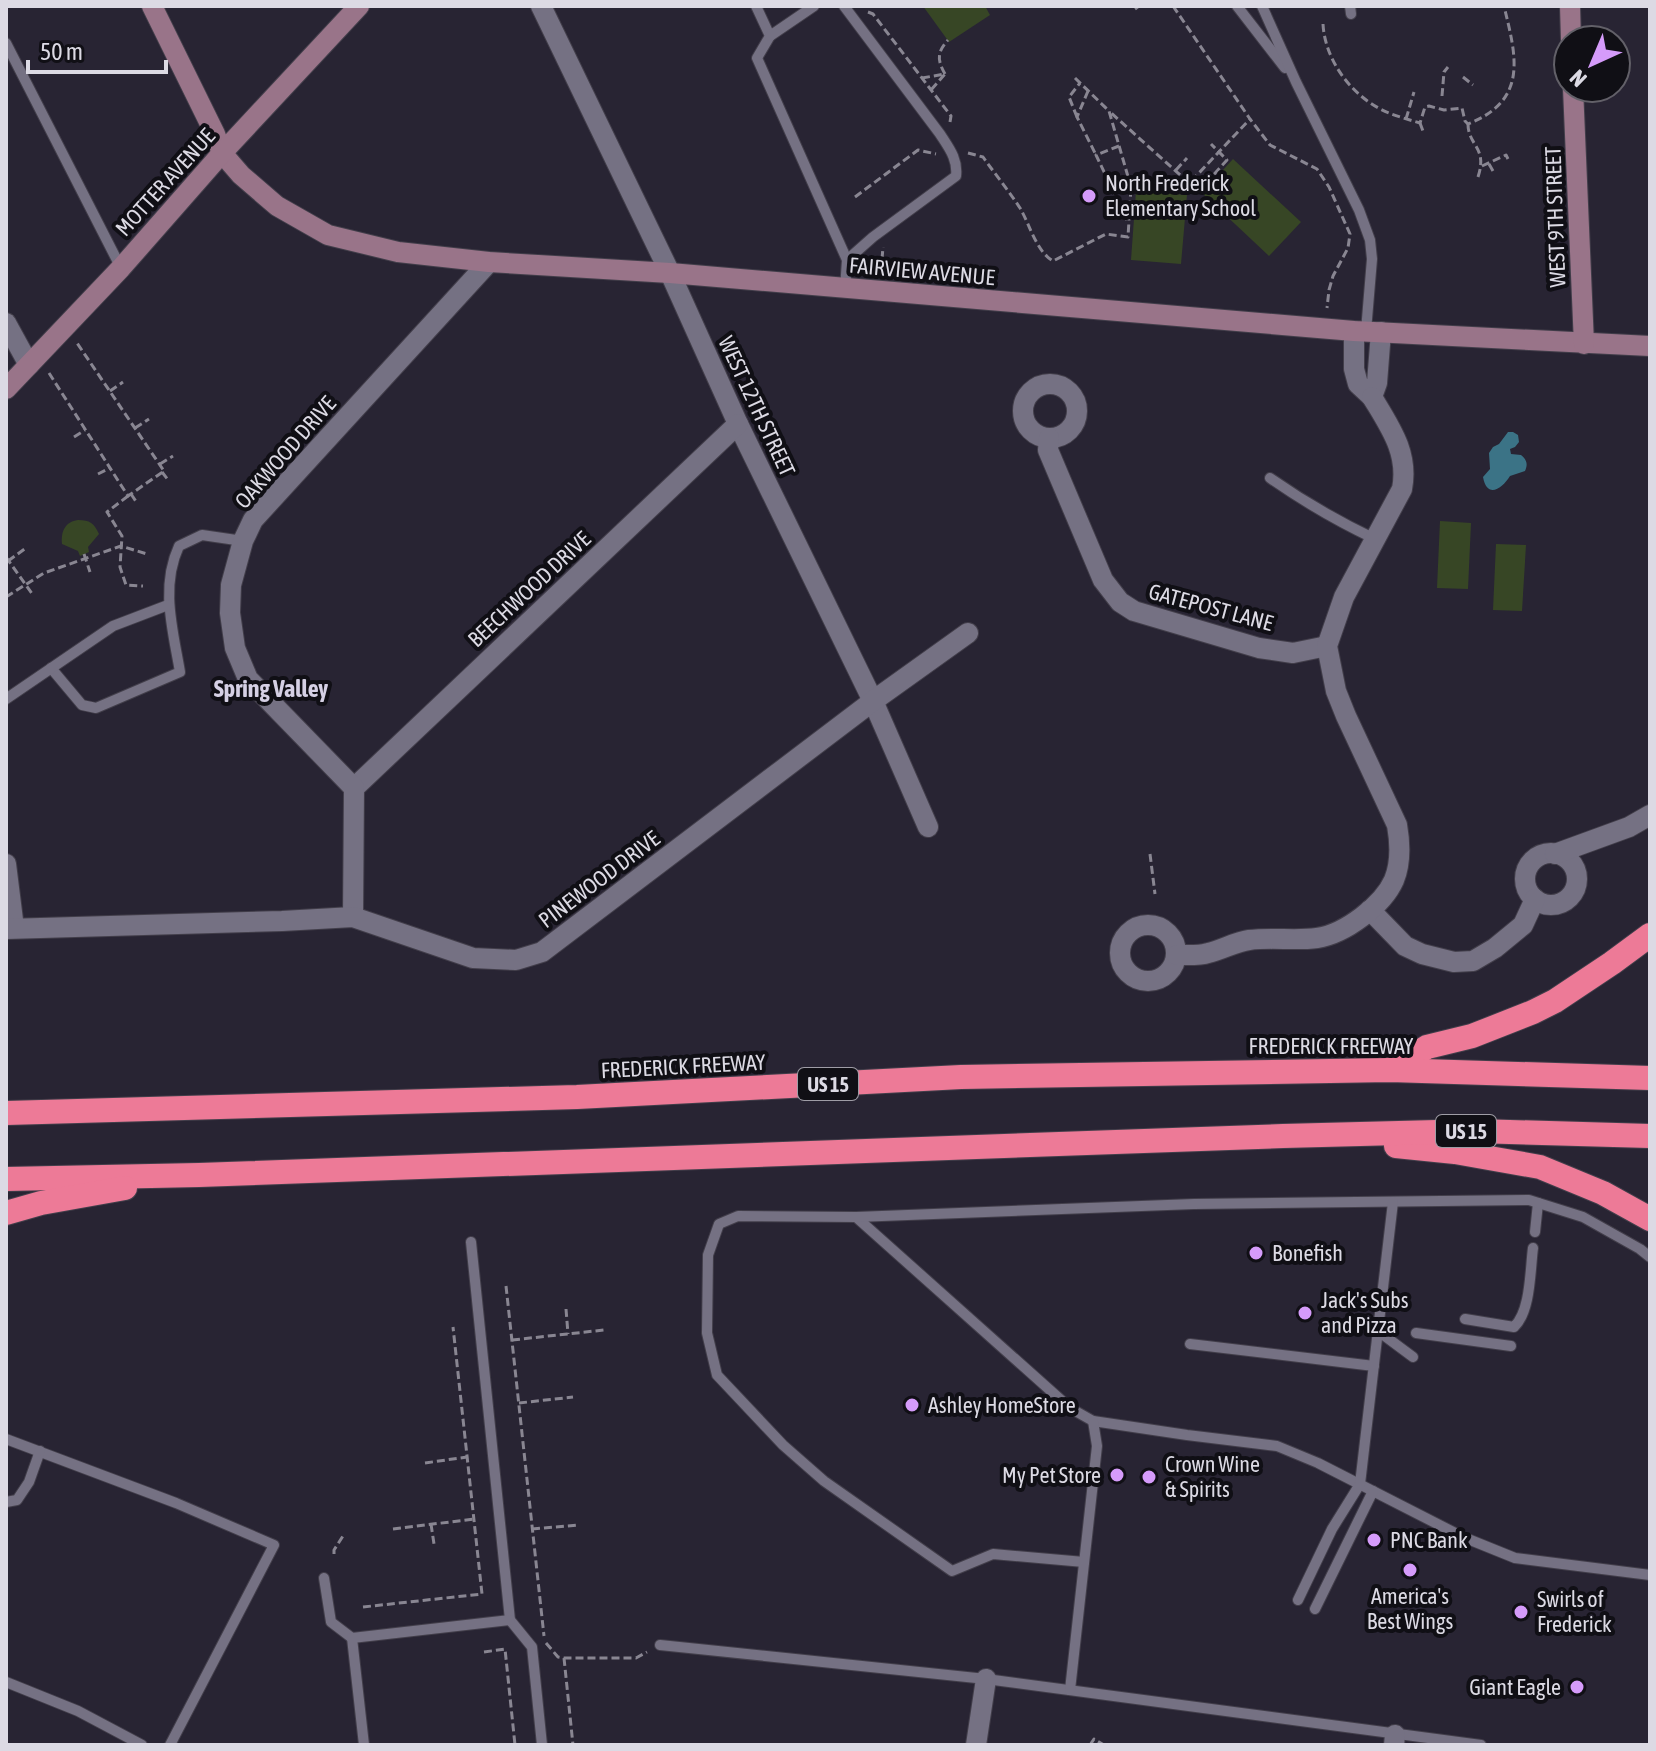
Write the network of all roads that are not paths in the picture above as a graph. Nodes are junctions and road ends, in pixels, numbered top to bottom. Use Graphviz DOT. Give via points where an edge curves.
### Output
graph roads {
  1 [pos="152,6"];
  2 [pos="541,6"];
  3 [pos="756,6"];
  4 [pos="814,6"];
  5 [pos="844,6"];
  6 [pos="1237,6"];
  7 [pos="1262,6"];
  8 [pos="348,11"];
  9 [pos="770,36"];
  10 [pos="6,43"];
  11 [pos="1296,82"];
  12 [pos="1574,104"];
  13 [pos="222,153"];
  14 [pos="847,260"];
  15 [pos="489,262"];
  16 [pos="121,268"];
  17 [pos="670,273"];
  18 [pos="845,289"];
  19 [pos="6,323"];
  20 [pos="1367,331"];
  21 [pos="1584,344"];
  22 [pos="1650,346"];
  23 [pos="39,369"];
  24 [pos="6,389"];
  25 [pos="738,424"];
  26 [pos="1049,438"];
  27 [pos="1270,478"];
  28 [pos="1375,539"];
  29 [pos="243,541"];
  30 [pos="168,605"];
  31 [pos="968,633"];
  32 [pos="1327,646"];
  33 [pos="51,668"];
  34 [pos="6,699"];
  35 [pos="873,701"];
  36 [pos="354,788"];
  37 [pos="1650,815"];
  38 [pos="928,827"];
  39 [pos="1555,854"];
  40 [pos="6,864"];
  41 [pos="1535,899"];
  42 [pos="1370,910"];
  43 [pos="353,917"];
  44 [pos="10,928"];
  45 [pos="1650,935"];
  46 [pos="1177,955"];
  47 [pos="1390,1070"];
  48 [pos="1650,1078"];
  49 [pos="6,1113"];
  50 [pos="1283,1136"];
  51 [pos="1650,1136"];
  52 [pos="199,1175"];
  53 [pos="6,1179"];
  54 [pos="1393,1202"];
  55 [pos="1538,1203"];
  56 [pos="6,1213"];
  57 [pos="856,1217"];
  58 [pos="1650,1219"];
  59 [pos="1535,1232"];
  60 [pos="471,1242"];
  61 [pos="1533,1248"];
  62 [pos="1650,1257"];
  63 [pos="1465,1319"];
  64 [pos="1378,1331"];
  65 [pos="1416,1333"];
  66 [pos="1190,1344"];
  67 [pos="1511,1346"];
  68 [pos="1413,1357"];
  69 [pos="1374,1366"];
  70 [pos="1093,1421"];
  71 [pos="6,1439"];
  72 [pos="40,1451"];
  73 [pos="1360,1484"];
  74 [pos="1373,1491"];
  75 [pos="6,1502"];
  76 [pos="1084,1562"];
  77 [pos="1650,1575"];
  78 [pos="324,1578"];
  79 [pos="1298,1600"];
  80 [pos="1315,1609"];
  81 [pos="510,1620"];
  82 [pos="352,1638"];
  83 [pos="660,1645"];
  84 [pos="986,1679"];
  85 [pos="6,1682"];
  86 [pos="1070,1690"];
  87 [pos="1394,1740"];
  88 [pos="142,1745"];
  89 [pos="170,1745"];
  90 [pos="364,1745"];
  91 [pos="542,1745"];
  92 [pos="976,1745"];
  93 [pos="1481,1745"];
  1 -- 13 [label="street, FAIRVIEW AVENUE"];
  2 -- 17 [label="street, WEST 12TH STREET"];
  3 -- 9 [label="lane"];
  4 -- 9 [label="lane"];
  5 -- 14 [label="lane" via="940,134 957,167 956,176"];
  6 -- 11 [label="lane"];
  7 -- 11 [label="lane"];
  8 -- 13 [label="street, MOTTER AVENUE"];
  9 -- 14 [label="lane" via="757,58"];
  10 -- 16 [label="lane"];
  11 -- 20 [label="lane" via="1370,240"];
  12 -- 21 [label="street, WEST 9TH STREET"];
  13 -- 15 [label="street, FAIRVIEW AVENUE" via="277,206 328,235 398,252"];
  13 -- 16 [label="street, MOTTER AVENUE"];
  14 -- 18 [label="lane"];
  15 -- 17 [label="street, FAIRVIEW AVENUE"];
  15 -- 29 [label="street, OAKWOOD DRIVE" via="253,520"];
  16 -- 23 [label="street, MOTTER AVENUE"];
  17 -- 18 [label="street, FAIRVIEW AVENUE"];
  17 -- 25 [label="street, WEST 12TH STREET"];
  18 -- 20 [label="street, FAIRVIEW AVENUE"];
  19 -- 23 [label="street"];
  20 -- 21 [label="street, FAIRVIEW AVENUE"];
  20 -- 28 [label="street" via="1377,383 1372,397 1405,469 1402,489"];
  21 -- 22 [label="street, FAIRVIEW AVENUE"];
  23 -- 24 [label="street, MOTTER AVENUE"];
  25 -- 35 [label="street, WEST 12TH STREET"];
  25 -- 36 [label="street, BEECHWOOD DRIVE"];
  26 -- 32 [label="street, GATEPOST LANE" via="1048,450 1103,580 1120,602 1134,611 1259,648 1293,653"];
  27 -- 28 [label="lane"];
  28 -- 32 [label="street" via="1344,597"];
  29 -- 30 [label="lane" via="202,535 179,546 169,576"];
  29 -- 36 [label="street, OAKWOOD DRIVE" via="230,613 235,648 248,679"];
  30 -- 33 [label="lane" via="113,626"];
  30 -- 33 [label="lane" via="180,672 96,708 82,705"];
  31 -- 35 [label="street, PINEWOOD DRIVE"];
  32 -- 42 [label="street" via="1336,691 1400,841 1394,881"];
  33 -- 34 [label="lane"];
  35 -- 38 [label="street, WEST 12TH STREET"];
  35 -- 43 [label="street, PINEWOOD DRIVE" via="542,952 516,960 473,958"];
  36 -- 43 [label="street"];
  37 -- 39 [label="street"];
  39 -- 41 [label="street" via="1539,856 1527,868 1525,885"];
  39 -- 41 [label="street" via="1575,869 1572,894 1559,904"];
  40 -- 44 [label="street"];
  41 -- 42 [label="street" via="1523,925 1473,961 1454,962 1405,946"];
  42 -- 46 [label="street" via="1319,938 1249,940 1207,954"];
  43 -- 44 [label="street, PINEWOOD DRIVE"];
  45 -- 47 [label="highway" via="1555,1001 1472,1036 1427,1047"];
  47 -- 48 [label="highway, FREDERICK FREEWAY / US 15"];
  47 -- 49 [label="highway, FREDERICK FREEWAY / US 15" via="961,1077 561,1098"];
  50 -- 51 [label="highway, US 15" via="1476,1131"];
  50 -- 52 [label="highway, US 15"];
  50 -- 58 [label="highway" via="1455,1152 1540,1167"];
  52 -- 53 [label="highway, US 15"];
  52 -- 56 [label="highway"];
  54 -- 55 [label="lane"];
  54 -- 57 [label="lane"];
  54 -- 64 [label="lane"];
  55 -- 59 [label="lane"];
  55 -- 62 [label="lane" via="1583,1217"];
  57 -- 70 [label="lane" via="1070,1408"];
  57 -- 76 [label="lane" via="738,1216 719,1224 708,1255 707,1333 717,1375 824,1481 952,1571 993,1554"];
  60 -- 81 [label="lane"];
  61 -- 63 [label="lane" via="1519,1323 1514,1327"];
  64 -- 68 [label="lane"];
  64 -- 69 [label="lane"];
  65 -- 67 [label="lane"];
  66 -- 69 [label="lane"];
  69 -- 73 [label="lane"];
  70 -- 73 [label="lane" via="1277,1446"];
  70 -- 76 [label="lane" via="1097,1446"];
  71 -- 72 [label="lane"];
  72 -- 75 [label="lane" via="17,1500"];
  72 -- 89 [label="lane" via="274,1545"];
  73 -- 74 [label="lane"];
  73 -- 79 [label="lane"];
  74 -- 77 [label="lane" via="1515,1558"];
  74 -- 80 [label="lane"];
  76 -- 86 [label="lane"];
  78 -- 82 [label="lane" via="331,1622"];
  81 -- 82 [label="lane"];
  81 -- 91 [label="lane" via="532,1647"];
  82 -- 90 [label="lane"];
  83 -- 84 [label="lane"];
  84 -- 86 [label="lane"];
  84 -- 92 [label="street"];
  85 -- 88 [label="lane"];
  86 -- 87 [label="lane"];
  87 -- 93 [label="lane"];
}
